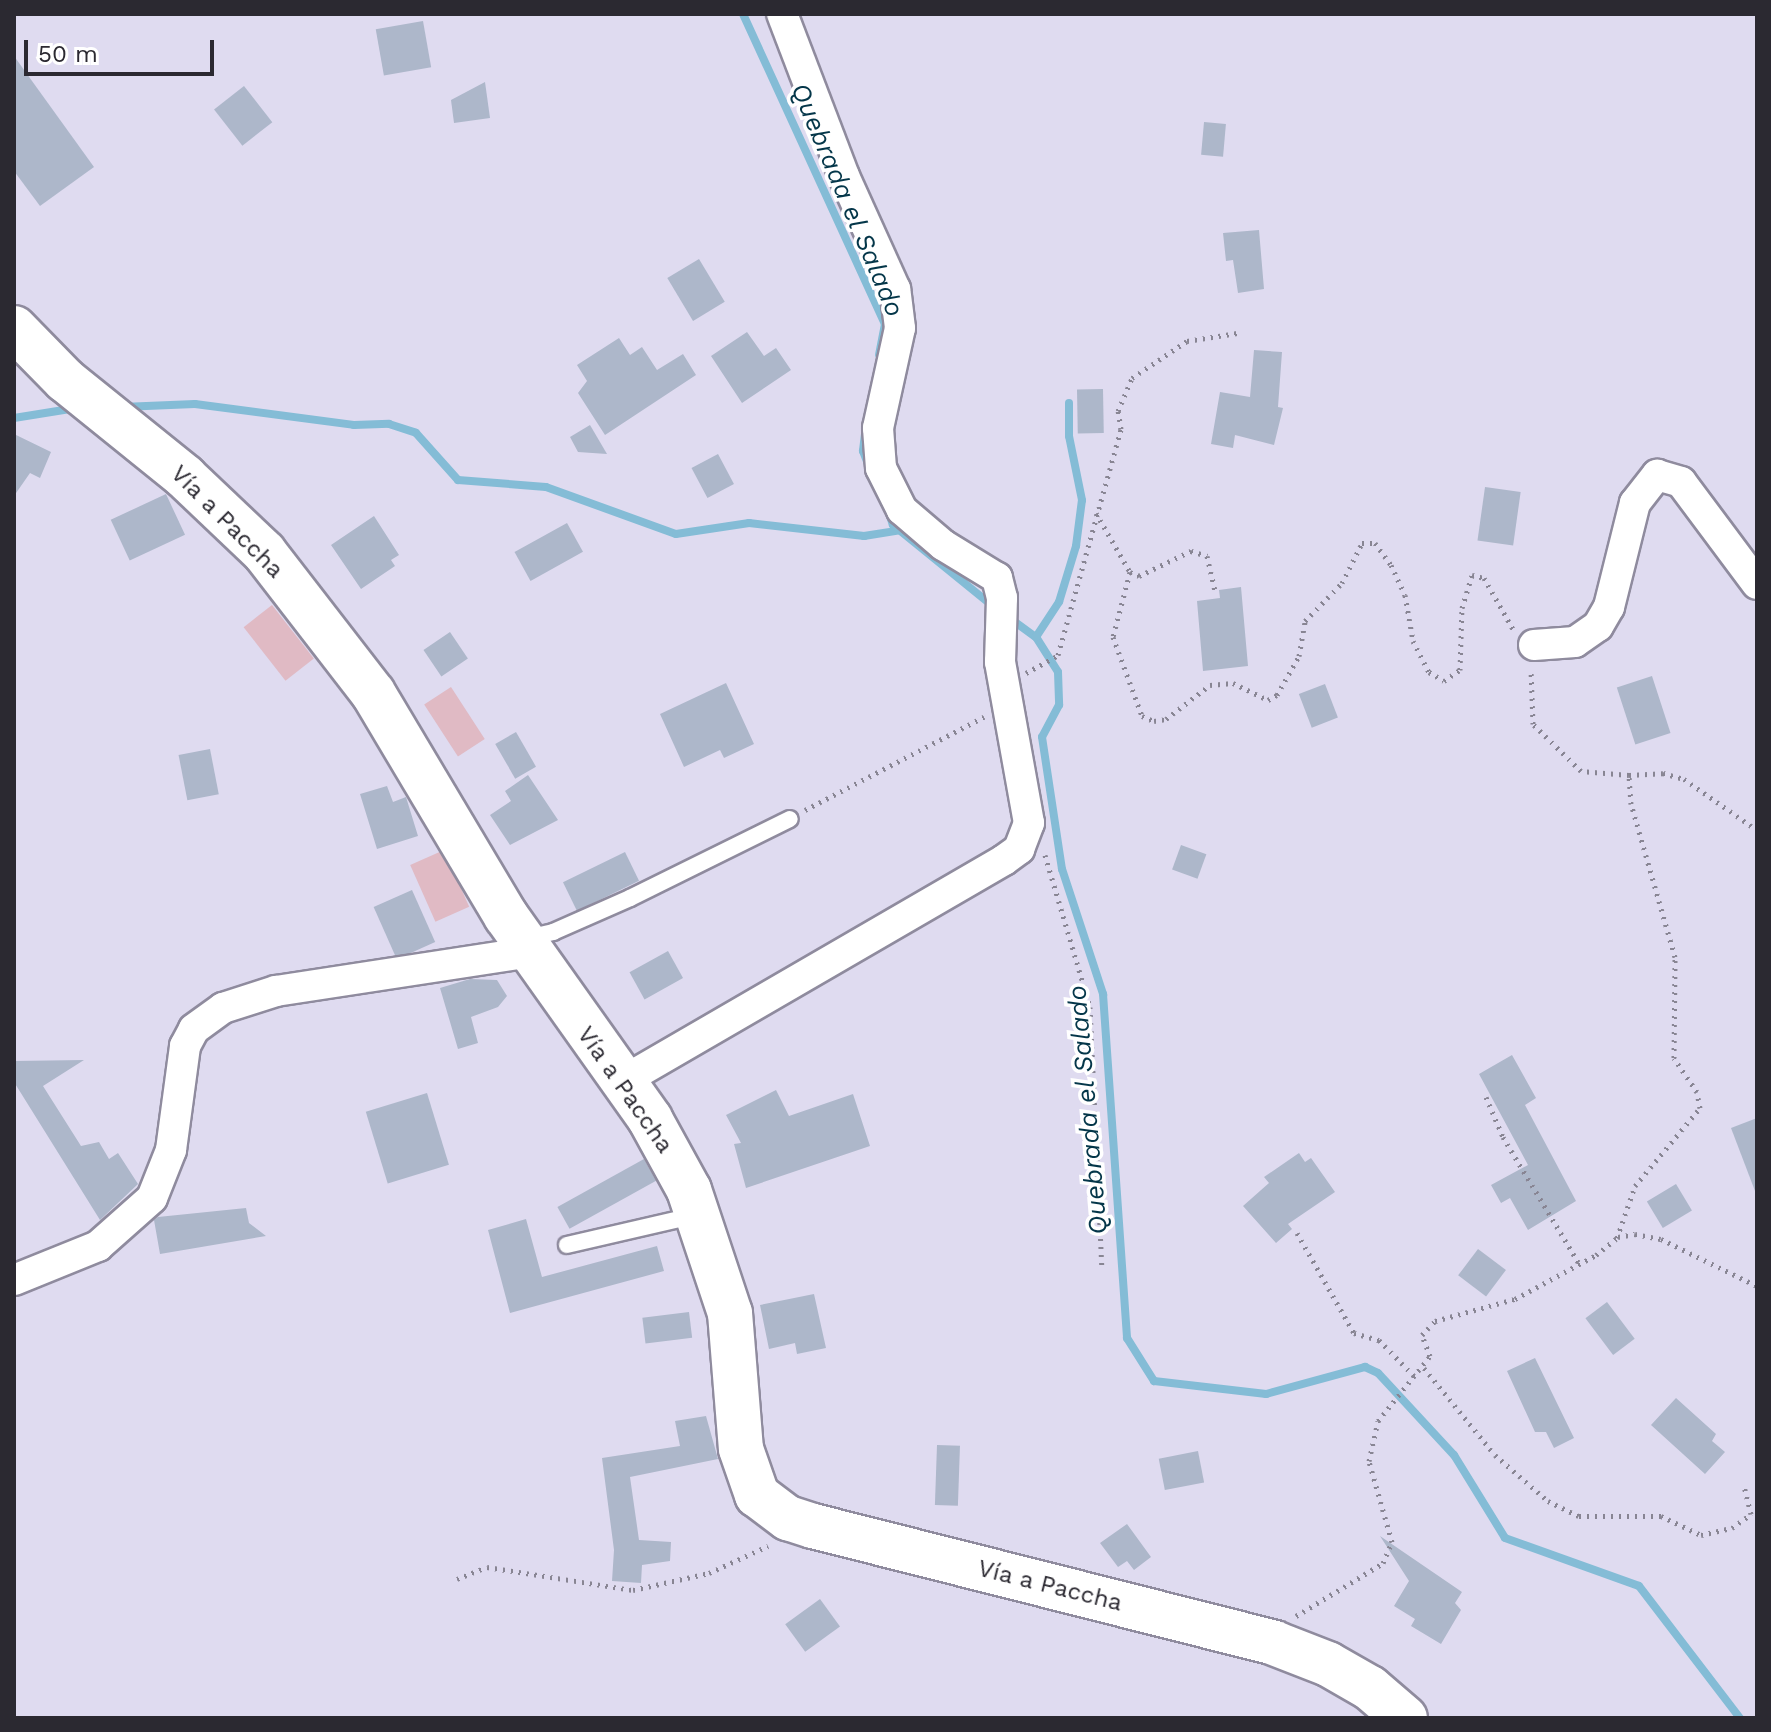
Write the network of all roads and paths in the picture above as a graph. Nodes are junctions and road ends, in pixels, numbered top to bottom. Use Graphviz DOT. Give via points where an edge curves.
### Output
graph roads {
  1 [pos="782,14"];
  2 [pos="14,328"];
  3 [pos="1237,333"];
  4 [pos="1096,512"];
  5 [pos="1130,572"];
  6 [pos="1757,584"];
  7 [pos="1215,590"];
  8 [pos="1534,645"];
  9 [pos="1035,668"];
  10 [pos="1008,697"];
  11 [pos="1629,775"];
  12 [pos="790,819"];
  13 [pos="1029,823"];
  14 [pos="1754,828"];
  15 [pos="525,945"];
  16 [pos="623,1081"];
  17 [pos="1486,1097"];
  18 [pos="698,1215"];
  19 [pos="1297,1233"];
  20 [pos="1617,1238"];
  21 [pos="567,1245"];
  22 [pos="1578,1262"];
  23 [pos="1102,1268"];
  24 [pos="14,1280"];
  25 [pos="1757,1286"];
  26 [pos="1424,1368"];
  27 [pos="1415,1377"];
  28 [pos="1744,1485"];
  29 [pos="813,1526"];
  30 [pos="457,1579"];
  31 [pos="1274,1643"];
  32 [pos="1405,1718"];
  1 -- 10 [label="street" via="844,176 895,289 900,328 878,428 881,468 902,510 943,545 997,578 1002,598 1000,662"];
  2 -- 15 [label="main road, Vía a Paccha" via="264,552 373,693"];
  3 -- 4 [label="path" via="1187,341 1132,378 1118,411 1121,429"];
  4 -- 5 [label="path"];
  4 -- 9 [label="path" via="1058,655"];
  5 -- 7 [label="path" via="1139,576 1191,551 1207,556"];
  5 -- 8 [label="path" via="1113,637 1142,716 1154,721 1166,719 1210,685 1233,683 1268,700 1277,695 1299,656 1305,621 1342,583 1362,543 1375,543 1405,595 1413,641 1429,672 1444,681 1460,670 1462,608 1472,575 1484,578 1513,629"];
  6 -- 8 [label="street" via="1681,482 1657,475 1635,503 1609,607 1598,626 1575,642"];
  8 -- 11 [label="path" via="1529,689 1533,724 1581,771"];
  10 -- 12 [label="path" via="971,724"];
  10 -- 13 [label="street"];
  11 -- 14 [label="path" via="1663,773 1684,779"];
  11 -- 20 [label="path" via="1631,804 1675,957 1674,1058 1697,1092 1700,1108 1635,1186"];
  12 -- 15 [label="lane"];
  13 -- 16 [label="street" via="1019,849 1004,860"];
  13 -- 23 [label="path" via="1040,835 1090,1007"];
  15 -- 16 [label="main road, Vía a Paccha"];
  15 -- 24 [label="street" via="276,991 223,1008 194,1029 185,1046 171,1150 152,1198 98,1246"];
  16 -- 18 [label="main road, Vía a Paccha" via="672,1157"];
  17 -- 22 [label="path" via="1503,1137"];
  18 -- 21 [label="lane"];
  18 -- 29 [label="main road, Vía a Paccha" via="730,1313 748,1481 769,1507"];
  19 -- 27 [label="path" via="1354,1333 1379,1340"];
  20 -- 22 [label="path"];
  20 -- 25 [label="path" via="1635,1234 1661,1239"];
  22 -- 26 [label="path" via="1515,1299 1435,1321 1422,1335 1430,1356"];
  26 -- 27 [label="path"];
  26 -- 28 [label="path" via="1495,1455 1548,1501 1579,1516 1661,1516 1701,1535 1732,1528 1751,1514"];
  27 -- 31 [label="path" via="1378,1421 1369,1461 1392,1542 1383,1563 1288,1621"];
  29 -- 30 [label="path" via="709,1573 633,1590 487,1567"];
  29 -- 31 [label="main road, Vía a Paccha"];
  31 -- 32 [label="main road, Vía a Paccha" via="1370,1688"];
}
